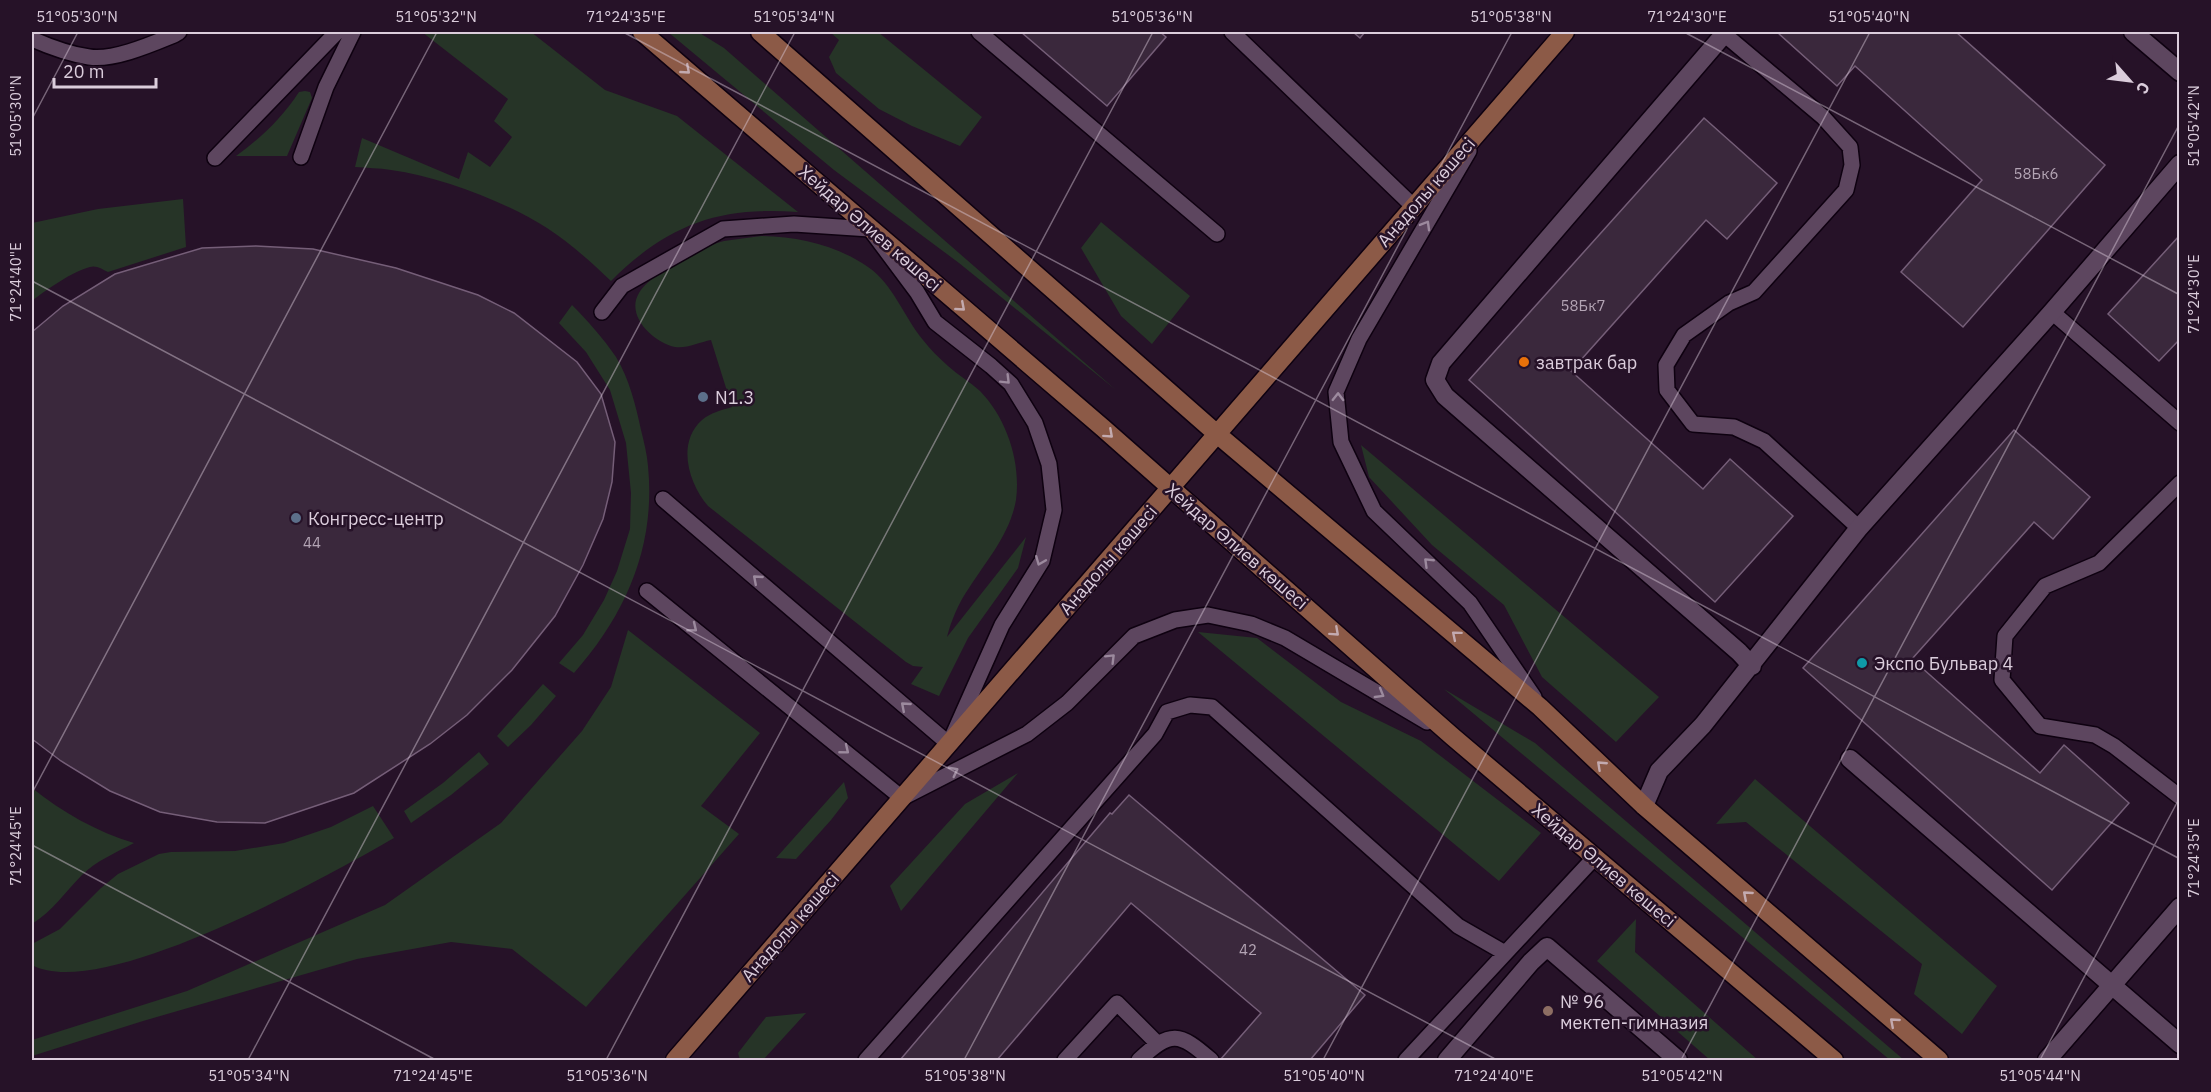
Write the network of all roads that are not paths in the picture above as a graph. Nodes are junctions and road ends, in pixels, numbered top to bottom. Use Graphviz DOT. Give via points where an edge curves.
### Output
graph roads {
  1 [pos="179,32"];
  2 [pos="336,32"];
  3 [pos="353,32"];
  4 [pos="642,32"];
  5 [pos="760,32"];
  6 [pos="979,32"];
  7 [pos="1232,32"];
  8 [pos="1565,32"];
  9 [pos="2133,32"];
  10 [pos="1725,33"];
  11 [pos="32,39"];
  12 [pos="2180,72"];
  13 [pos="1483,127"];
  14 [pos="301,157"];
  15 [pos="215,158"];
  16 [pos="2180,164"];
  17 [pos="1414,207"];
  18 [pos="870,229"];
  19 [pos="1217,234"];
  20 [pos="602,312"];
  21 [pos="2052,312"];
  22 [pos="2180,423"];
  23 [pos="1217,434"];
  24 [pos="2180,483"];
  25 [pos="1170,488"];
  26 [pos="663,498"];
  27 [pos="1859,528"];
  28 [pos="647,591"];
  29 [pos="1752,666"];
  30 [pos="1540,707"];
  31 [pos="1453,737"];
  32 [pos="949,744"];
  33 [pos="1850,759"];
  34 [pos="2180,797"];
  35 [pos="902,798"];
  36 [pos="1644,806"];
  37 [pos="1594,857"];
  38 [pos="2180,907"];
  39 [pos="1505,953"];
  40 [pos="2112,986"];
  41 [pos="1157,1043"];
  42 [pos="2180,1044"];
  43 [pos="676,1060"];
  44 [pos="866,1060"];
  45 [pos="1065,1060"];
  46 [pos="1139,1060"];
  47 [pos="1211,1060"];
  48 [pos="1406,1060"];
  49 [pos="1447,1060"];
  50 [pos="1678,1060"];
  51 [pos="1834,1060"];
  52 [pos="1939,1060"];
  53 [pos="2047,1060"];
  1 -- 11 [label="lane" via="137,51 92,58"];
  2 -- 15 [label="lane"];
  3 -- 14 [label="lane" via="326,87"];
  4 -- 18 [label="street, Хейдар Әлиев көшесі, one-way"];
  5 -- 23 [label="street"];
  6 -- 19 [label="lane"];
  7 -- 17 [label="lane"];
  8 -- 13 [label="street, Анадолы көшесі"];
  9 -- 12 [label="street"];
  10 -- 27 [label="lane" via="1823,117 1850,147 1851,165 1846,190 1754,292 1729,303 1684,335 1666,365 1667,390 1693,424 1734,427 1764,441"];
  10 -- 29 [label="street" via="1441,363 1435,380 1445,396"];
  13 -- 17 [label="street, Анадолы көшесі"];
  30 -- 13 [label="lane, one-way" via="1470,603 1374,511 1341,442 1336,392 1359,339"];
  16 -- 21 [label="street"];
  17 -- 23 [label="street, Анадолы көшесі"];
  18 -- 20 [label="lane" via="794,224 723,229 622,286"];
  18 -- 25 [label="street, Хейдар Әлиев көшесі, one-way"];
  18 -- 32 [label="lane, one-way" via="935,322 1011,384 1035,423 1049,464 1054,510 1042,561 1002,625"];
  21 -- 22 [label="lane"];
  21 -- 27 [label="street"];
  23 -- 25 [label="street, Анадолы көшесі"];
  30 -- 23 [label="street, one-way"];
  24 -- 34 [label="lane" via="2099,563 2045,586 2005,636 2002,680 2040,726 2095,735"];
  25 -- 31 [label="street, Хейдар Әлиев көшесі, one-way"];
  25 -- 32 [label="street, Анадолы көшесі"];
  32 -- 26 [label="lane, one-way"];
  27 -- 29 [label="street"];
  28 -- 35 [label="lane, one-way"];
  29 -- 36 [label="street" via="1659,771"];
  36 -- 30 [label="street, one-way"];
  35 -- 31 [label="lane, one-way" via="1027,734 1067,703 1134,636 1175,620 1208,615 1251,624 1285,638"];
  31 -- 37 [label="street, Хейдар Әлиев көшесі"];
  32 -- 35 [label="street, Анадолы көшесі"];
  33 -- 40 [label="street"];
  35 -- 43 [label="street, Анадолы көшесі"];
  52 -- 36 [label="street, one-way"];
  37 -- 39 [label="lane"];
  37 -- 51 [label="street, Хейдар Әлиев көшесі"];
  38 -- 40 [label="street"];
  39 -- 44 [label="lane" via="1458,926 1212,708 1190,705 1167,712 1155,734"];
  39 -- 48 [label="lane"];
  40 -- 42 [label="street"];
  40 -- 53 [label="street"];
  41 -- 45 [label="lane" via="1117,1003"];
  41 -- 46 [label="lane"];
  41 -- 47 [label="lane" via="1178,1038 1191,1042"];
  49 -- 50 [label="street" via="1547,947"];
}
